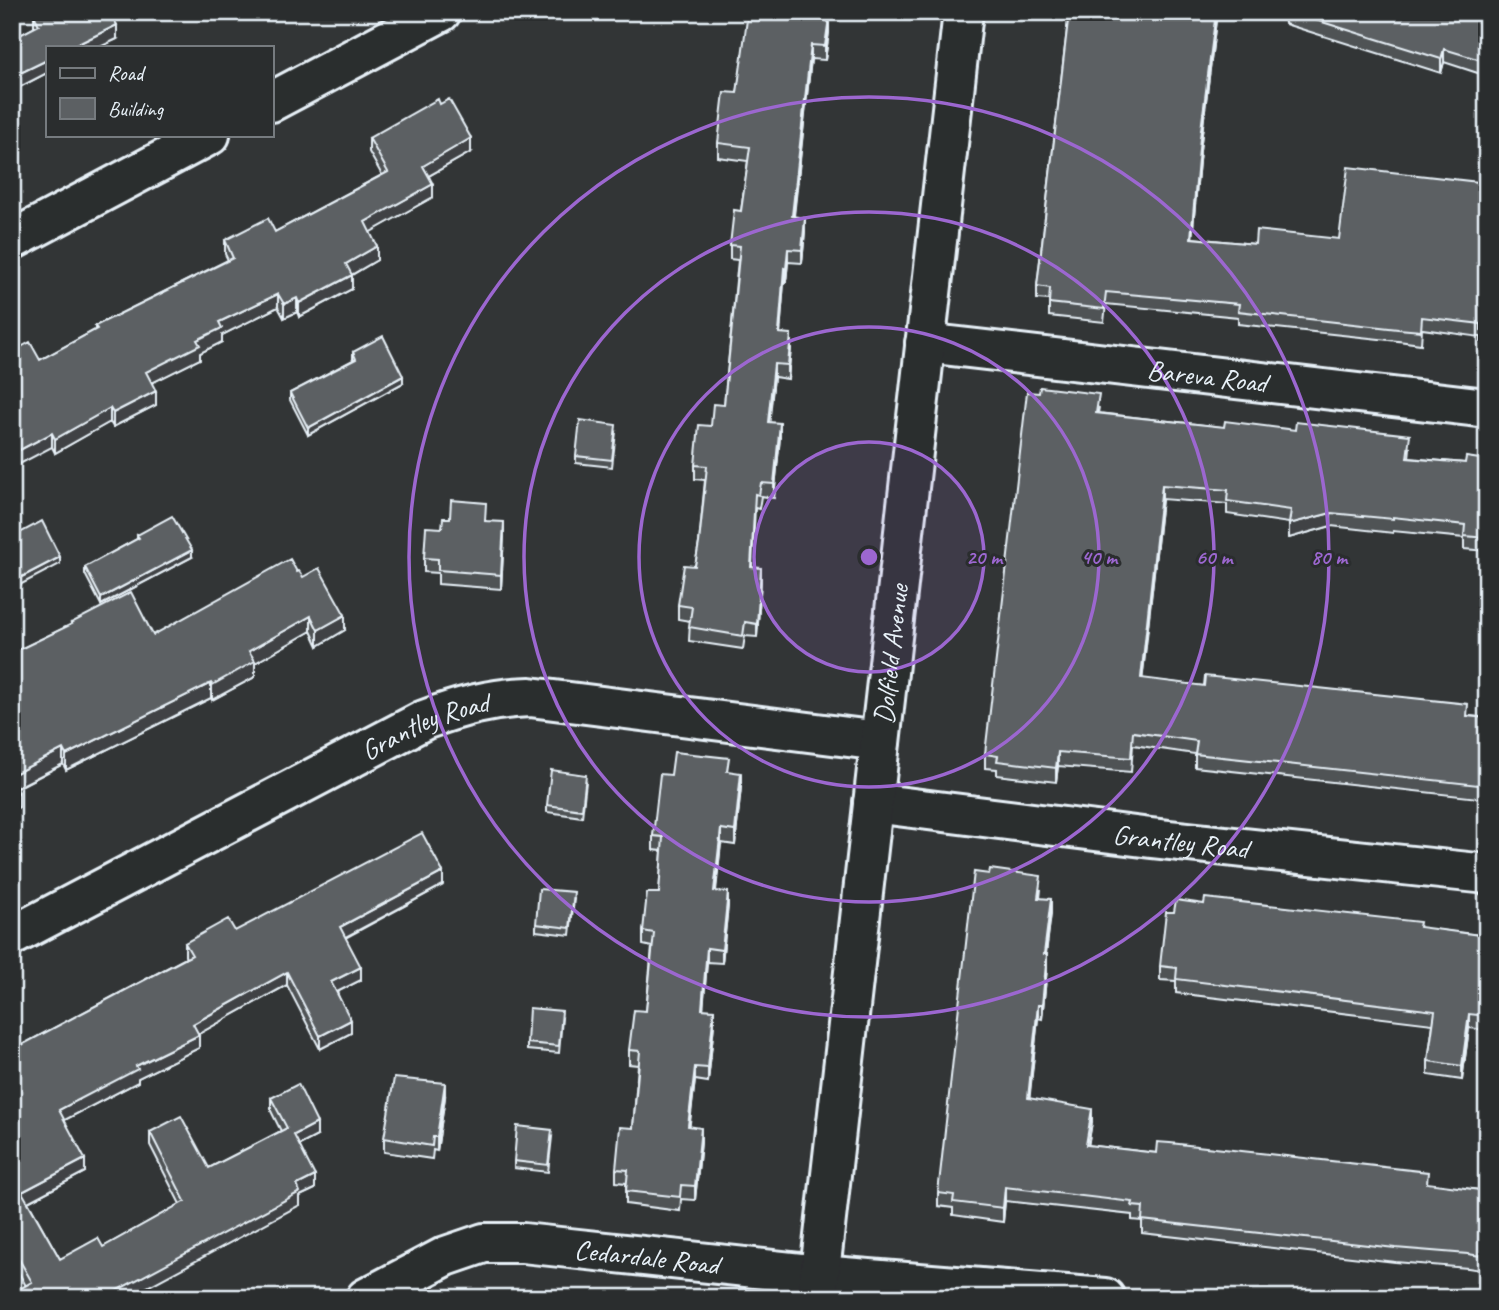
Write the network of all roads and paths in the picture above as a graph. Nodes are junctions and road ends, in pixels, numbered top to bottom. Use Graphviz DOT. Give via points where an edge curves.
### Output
graph roads {
  1 [pos="441,12"];
  2 [pos="963,12"];
  3 [pos="273,101"];
  4 [pos="208,136"];
  5 [pos="12,240"];
  6 [pos="925,344"];
  7 [pos="1487,408"];
  8 [pos="880,741"];
  9 [pos="873,803"];
  10 [pos="1487,874"];
  11 [pos="12,936"];
  12 [pos="818,1286"];
  13 [pos="366,1298"];
  14 [pos="1105,1298"];
  1 -- 3 [label="street"];
  2 -- 6 [label="street, Dolfield Avenue"];
  4 -- 5 [label="street"];
  6 -- 7 [label="street, Bareva Road"];
  6 -- 8 [label="street, Dolfield Avenue"];
  8 -- 9 [label="street, Dolfield Avenue"];
  8 -- 11 [label="street, Grantley Road" via="530,697 499,698 424,720"];
  9 -- 10 [label="street, Grantley Road"];
  9 -- 12 [label="street, Dolfield Avenue"];
  12 -- 13 [label="street, Cedardale Road" via="523,1243 484,1243 446,1256"];
  12 -- 14 [label="street, Cedardale Road"];
}
